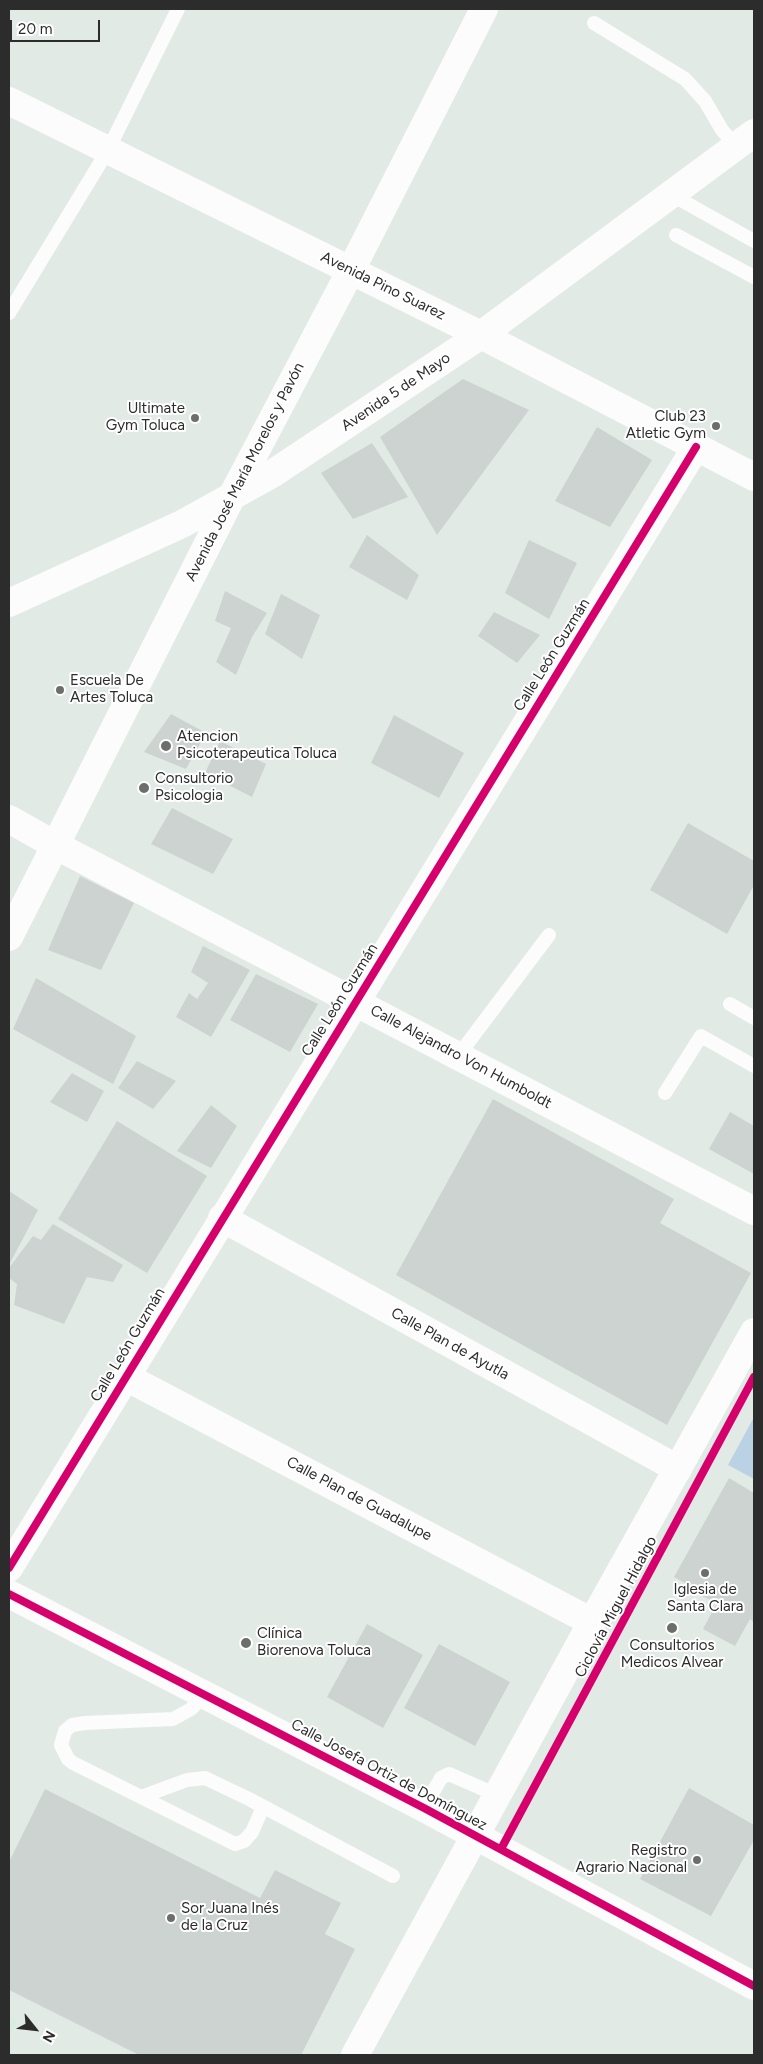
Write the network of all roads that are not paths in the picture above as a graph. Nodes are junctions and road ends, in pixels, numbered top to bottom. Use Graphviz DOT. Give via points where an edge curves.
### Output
graph roads {
  1 [pos="178,9"];
  2 [pos="484,9"];
  3 [pos="594,23"];
  4 [pos="9,101"];
  5 [pos="745,140"];
  6 [pos="108,150"];
  7 [pos="672,196"];
  8 [pos="676,235"];
  9 [pos="754,241"];
  10 [pos="351,270"];
  11 [pos="754,277"];
  12 [pos="9,313"];
  13 [pos="481,335"];
  14 [pos="696,447"];
  15 [pos="754,477"];
  16 [pos="231,498"];
  17 [pos="9,603"];
  18 [pos="9,819"];
  19 [pos="55,845"];
  20 [pos="548,935"];
  21 [pos="9,937"];
  22 [pos="354,1002"];
  23 [pos="730,1004"];
  24 [pos="754,1018"];
  25 [pos="458,1056"];
  26 [pos="754,1066"];
  27 [pos="665,1093"];
  28 [pos="754,1211"];
  29 [pos="222,1218"];
  30 [pos="754,1332"];
  31 [pos="126,1377"];
  32 [pos="678,1469"];
  33 [pos="9,1568"];
  34 [pos="9,1594"];
  35 [pos="592,1622"];
  36 [pos="204,1695"];
  37 [pos="497,1795"];
  38 [pos="141,1797"];
  39 [pos="263,1807"];
  40 [pos="424,1808"];
  41 [pos="475,1836"];
  42 [pos="393,1876"];
  43 [pos="754,1986"];
  44 [pos="355,2055"];
  1 -- 6 [label="lane"];
  2 -- 10 [label="street, Avenida José María Morelos y Pavón"];
  3 -- 5 [label="lane" via="685,79 705,101 722,130"];
  4 -- 6 [label="street, Avenida Pino Suarez"];
  5 -- 7 [label="street, Avenida 5 de Mayo"];
  6 -- 10 [label="street, Avenida Pino Suarez"];
  6 -- 12 [label="lane"];
  7 -- 9 [label="lane"];
  7 -- 13 [label="street, Avenida 5 de Mayo"];
  8 -- 11 [label="lane"];
  10 -- 13 [label="street, Avenida Pino Suarez"];
  10 -- 16 [label="street, Avenida José María Morelos y Pavón"];
  13 -- 14 [label="street, Avenida Pino Suarez"];
  13 -- 16 [label="street, Avenida 5 de Mayo"];
  14 -- 15 [label="street, Avenida Pino Suarez"];
  14 -- 22 [label="street, Calle León Guzmán"];
  16 -- 17 [label="street, Avenida 5 de Mayo" via="182,524"];
  16 -- 19 [label="street, Avenida José María Morelos y Pavón"];
  18 -- 19 [label="street, Calle Alejandro Von Humboldt"];
  19 -- 21 [label="street, Avenida José María Morelos y Pavón"];
  19 -- 22 [label="street, Calle Alejandro Von Humboldt"];
  20 -- 25 [label="lane"];
  22 -- 25 [label="street, Calle Alejandro Von Humboldt"];
  22 -- 29 [label="street, Calle León Guzmán"];
  23 -- 24 [label="lane"];
  25 -- 28 [label="street, Calle Alejandro Von Humboldt"];
  26 -- 27 [label="lane" via="701,1036"];
  29 -- 31 [label="street, Calle León Guzmán"];
  29 -- 32 [label="street, Calle Plan de Ayutla"];
  30 -- 32 [label="street"];
  31 -- 33 [label="street, Calle León Guzmán"];
  31 -- 35 [label="street, Calle Plan de Guadalupe"];
  32 -- 35 [label="street"];
  34 -- 36 [label="street, Calle Josefa Ortiz de Domínguez"];
  35 -- 37 [label="street"];
  36 -- 38 [label="lane" via="191,1709 173,1719 84,1723 72,1725 65,1731 61,1745 68,1759"];
  36 -- 40 [label="street, Calle Josefa Ortiz de Domínguez"];
  37 -- 40 [label="lane" via="449,1774 441,1778"];
  37 -- 41 [label="street"];
  38 -- 39 [label="lane" via="187,1780 205,1778"];
  38 -- 39 [label="lane" via="235,1844 248,1836"];
  39 -- 42 [label="lane"];
  40 -- 41 [label="street, Calle Josefa Ortiz de Domínguez"];
  41 -- 43 [label="street, Calle Josefa Ortiz de Domínguez"];
  41 -- 44 [label="street"];
}
